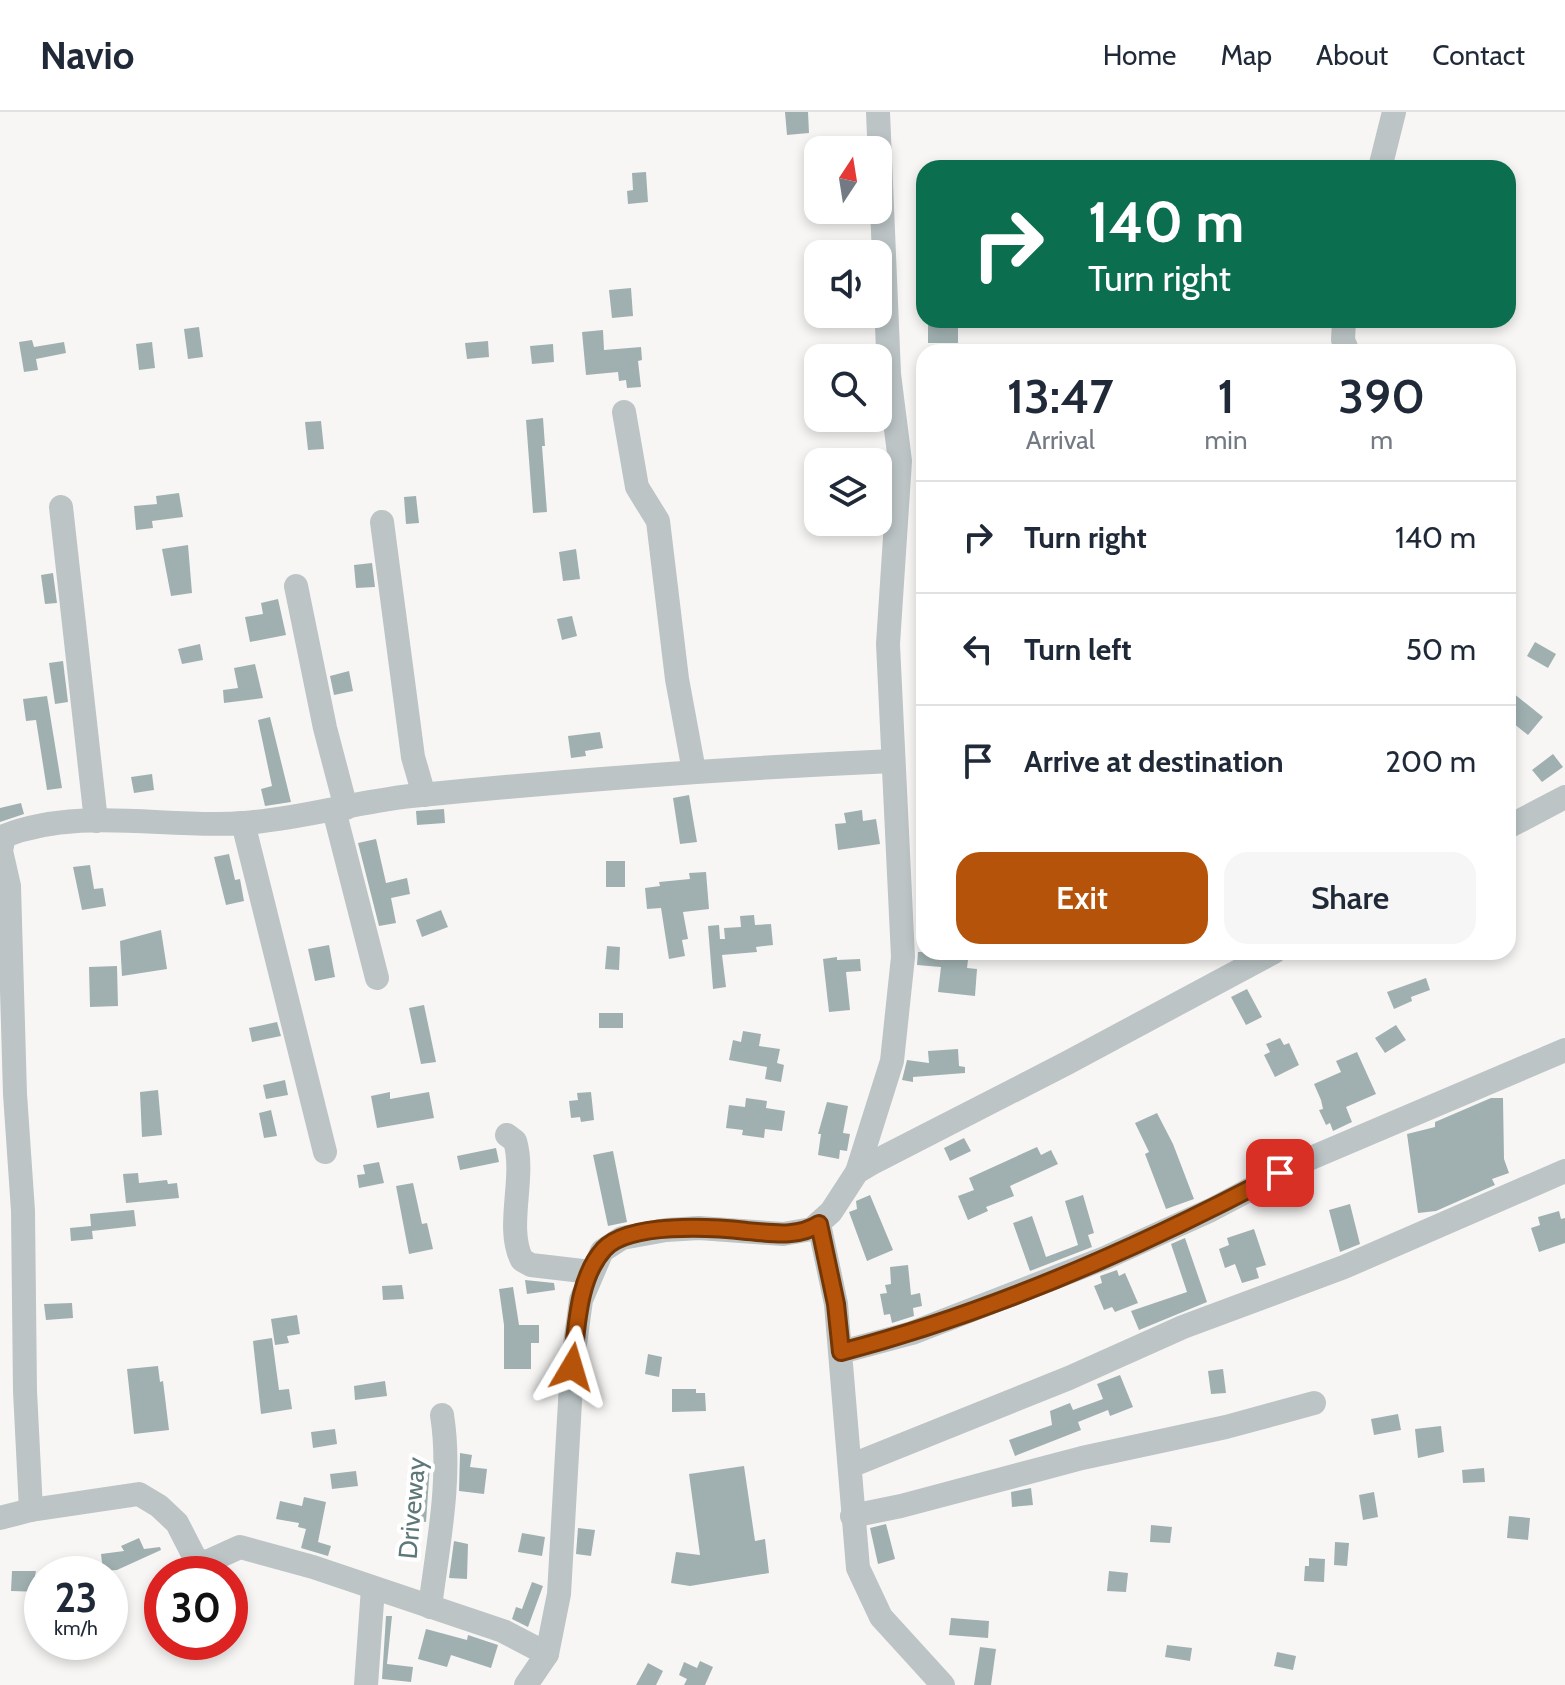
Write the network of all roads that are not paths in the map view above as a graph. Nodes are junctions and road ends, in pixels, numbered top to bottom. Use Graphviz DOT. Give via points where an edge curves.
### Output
graph roads {
  1 [pos="878,112"];
  2 [pos="1394,112"];
  3 [pos="1382,160"];
  4 [pos="624,412"];
  5 [pos="61,507"];
  6 [pos="382,522"];
  7 [pos="296,586"];
  8 [pos="893,761"];
  9 [pos="694,771"];
  10 [pos="424,795"];
  11 [pos="1565,797"];
  12 [pos="340,809"];
  13 [pos="96,821"];
  14 [pos="243,823"];
  15 [pos="1516,823"];
  16 [pos="1,842"];
  17 [pos="1259,960"];
  18 [pos="377,978"];
  19 [pos="1565,1050"];
  20 [pos="507,1135"];
  21 [pos="325,1152"];
  22 [pos="1565,1171"];
  23 [pos="857,1172"];
  24 [pos="819,1224"];
  25 [pos="591,1272"];
  26 [pos="841,1352"];
  27 [pos="1314,1403"];
  28 [pos="442,1415"];
  29 [pos="850,1466"];
  30 [pos="31,1510"];
  31 [pos="852,1516"];
  32 [pos="0,1518"];
  33 [pos="373,1588"];
  34 [pos="430,1607"];
  35 [pos="547,1654"];
  36 [pos="366,1685"];
  37 [pos="526,1685"];
  38 [pos="943,1685"];
  1 -- 8 [label="street" via="888,360 900,461 888,644"];
  2 -- 3 [label="street"];
  4 -- 9 [label="street" via="637,487 658,521"];
  5 -- 13 [label="street"];
  6 -- 10 [label="street" via="413,757"];
  7 -- 12 [label="street"];
  8 -- 9 [label="street"];
  8 -- 23 [label="street" via="901,994 892,1061"];
  9 -- 10 [label="street"];
  10 -- 12 [label="street"];
  11 -- 15 [label="street"];
  12 -- 14 [label="street"];
  12 -- 18 [label="street"];
  13 -- 14 [label="street"];
  13 -- 16 [label="street" via="13,833"];
  14 -- 21 [label="street"];
  16 -- 30 [label="street" via="9,886 25,1238"];
  17 -- 23 [label="street"];
  19 -- 26 [label="street" via="1304,1161 1211,1210 1076,1270 912,1333"];
  20 -- 25 [label="street" via="515,1141 518,1156 515,1243 522,1260"];
  22 -- 29 [label="street" via="1344,1267 1183,1327"];
  23 -- 24 [label="street"];
  24 -- 25 [label="street" via="794,1234 699,1228 635,1234 612,1242"];
  24 -- 26 [label="street"];
  25 -- 35 [label="street" via="581,1300 572,1367 563,1554"];
  26 -- 29 [label="street"];
  27 -- 31 [label="street"];
  28 -- 34 [label="street, Driveway" via="442,1518"];
  29 -- 31 [label="street"];
  30 -- 32 [label="street"];
  30 -- 33 [label="street" via="139,1494 177,1523 197,1562 240,1547"];
  31 -- 38 [label="street" via="866,1590 897,1637"];
  33 -- 34 [label="street"];
  33 -- 36 [label="street"];
  34 -- 35 [label="street" via="503,1631"];
  35 -- 37 [label="street"];
}
